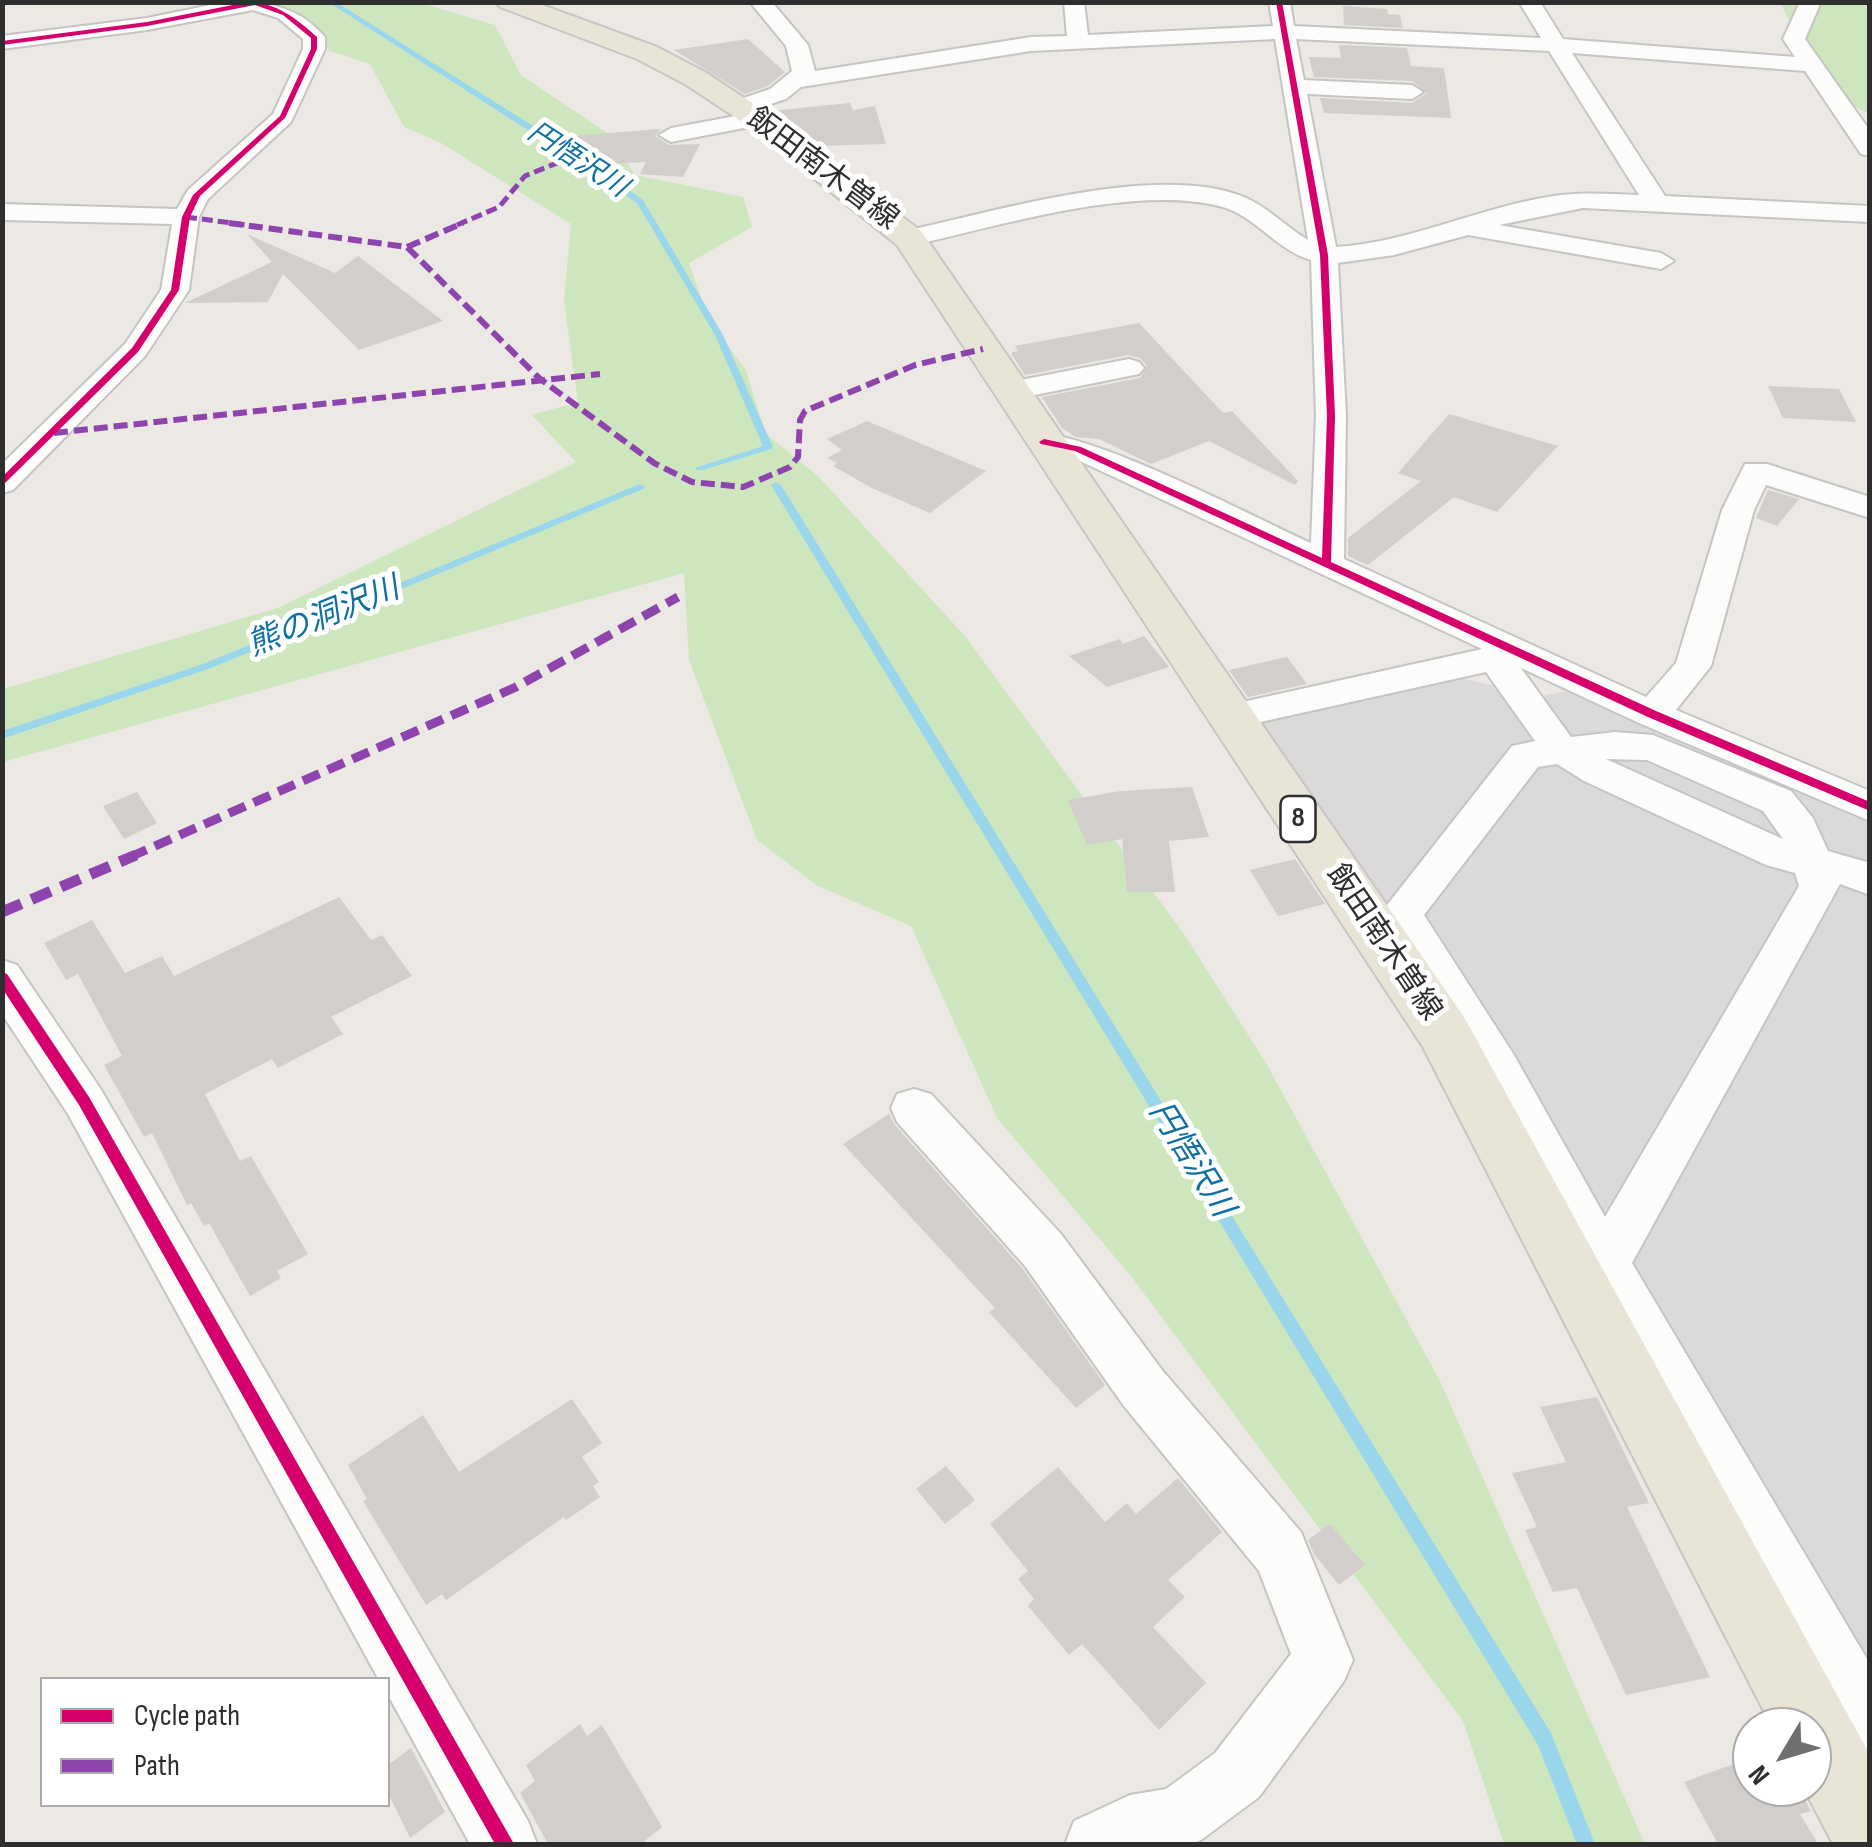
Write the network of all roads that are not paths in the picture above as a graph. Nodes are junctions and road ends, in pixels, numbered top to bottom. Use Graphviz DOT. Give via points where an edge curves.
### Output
graph roads {
  1 [pos="509,2"];
  2 [pos="760,2"];
  3 [pos="1074,2"];
  4 [pos="1279,2"];
  5 [pos="1529,2"];
  6 [pos="1811,2"];
  7 [pos="254,3"];
  8 [pos="42,17"];
  9 [pos="2,30"];
  10 [pos="1282,32"];
  11 [pos="1078,42"];
  12 [pos="2,43"];
  13 [pos="1555,45"];
  14 [pos="1810,65"];
  15 [pos="796,81"];
  16 [pos="1294,86"];
  17 [pos="1412,92"];
  18 [pos="748,113"];
  19 [pos="671,135"];
  20 [pos="1870,149"];
  21 [pos="1657,204"];
  22 [pos="2,212"];
  23 [pos="1870,214"];
  24 [pos="186,217"];
  25 [pos="1466,226"];
  26 [pos="909,238"];
  27 [pos="1324,255"];
  28 [pos="1661,261"];
  29 [pos="1129,368"];
  30 [pos="1010,391"];
  31 [pos="1044,442"];
  32 [pos="2,484"];
  33 [pos="1870,508"];
  34 [pos="1327,561"];
  35 [pos="1503,652"];
  36 [pos="1652,714"];
  37 [pos="1228,717"];
  38 [pos="1579,761"];
  39 [pos="1870,806"];
  40 [pos="1796,859"];
  41 [pos="1870,880"];
  42 [pos="2,977"];
  43 [pos="914,1108"];
  44 [pos="1605,1264"];
  45 [pos="1868,1717"];
  46 [pos="1188,1831"];
  47 [pos="1870,1836"];
  48 [pos="505,1844"];
  49 [pos="1098,1844"];
  1 -- 18 [label="main road, 飯田南木曽線 / 8" via="647,52"];
  2 -- 15 [label="street" via="798,45 804,72"];
  3 -- 11 [label="street"];
  4 -- 10 [label="street"];
  5 -- 13 [label="street"];
  6 -- 14 [label="street" via="1794,38"];
  7 -- 12 [label="street"];
  7 -- 24 [label="street" via="299,23 314,37 314,49 283,117 197,195"];
  8 -- 9 [label="street"];
  10 -- 11 [label="street"];
  10 -- 13 [label="street"];
  10 -- 16 [label="street"];
  11 -- 15 [label="street"];
  13 -- 14 [label="street"];
  13 -- 21 [label="street"];
  14 -- 20 [label="street"];
  15 -- 18 [label="street"];
  16 -- 17 [label="street"];
  16 -- 27 [label="street"];
  18 -- 19 [label="street"];
  18 -- 26 [label="main road, 飯田南木曽線 / 8"];
  21 -- 23 [label="street"];
  21 -- 25 [label="street" via="1547,202"];
  22 -- 24 [label="street"];
  24 -- 32 [label="street" via="174,290 135,350"];
  25 -- 27 [label="street" via="1362,254"];
  25 -- 28 [label="street"];
  26 -- 27 [label="street" via="959,224 1178,192 1239,203 1292,243"];
  26 -- 30 [label="main road, 飯田南木曽線 / 8"];
  27 -- 34 [label="street" via="1331,416"];
  29 -- 30 [label="street"];
  30 -- 31 [label="main road, 飯田南木曽線 / 8"];
  31 -- 34 [label="street" via="1078,449"];
  31 -- 37 [label="main road, 飯田南木曽線 / 8"];
  33 -- 36 [label="street" via="1756,472 1738,510 1693,666"];
  34 -- 35 [label="street"];
  35 -- 36 [label="street"];
  35 -- 37 [label="street"];
  35 -- 38 [label="street"];
  36 -- 39 [label="street"];
  37 -- 47 [label="main road, 飯田南木曽線 / 8" via="1444,1033"];
  38 -- 40 [label="street" via="1646,816 1713,846"];
  38 -- 40 [label="street" via="1615,745 1653,748 1777,801 1799,828"];
  38 -- 44 [label="street" via="1526,755 1401,914 1498,1068"];
  40 -- 41 [label="street"];
  40 -- 44 [label="street" via="1820,886"];
  42 -- 48 [label="street" via="84,1101"];
  43 -- 46 [label="street" via="1043,1250 1143,1388 1281,1552 1323,1660"];
  44 -- 45 [label="street"];
  46 -- 49 [label="street" via="1130,1827"];
}
